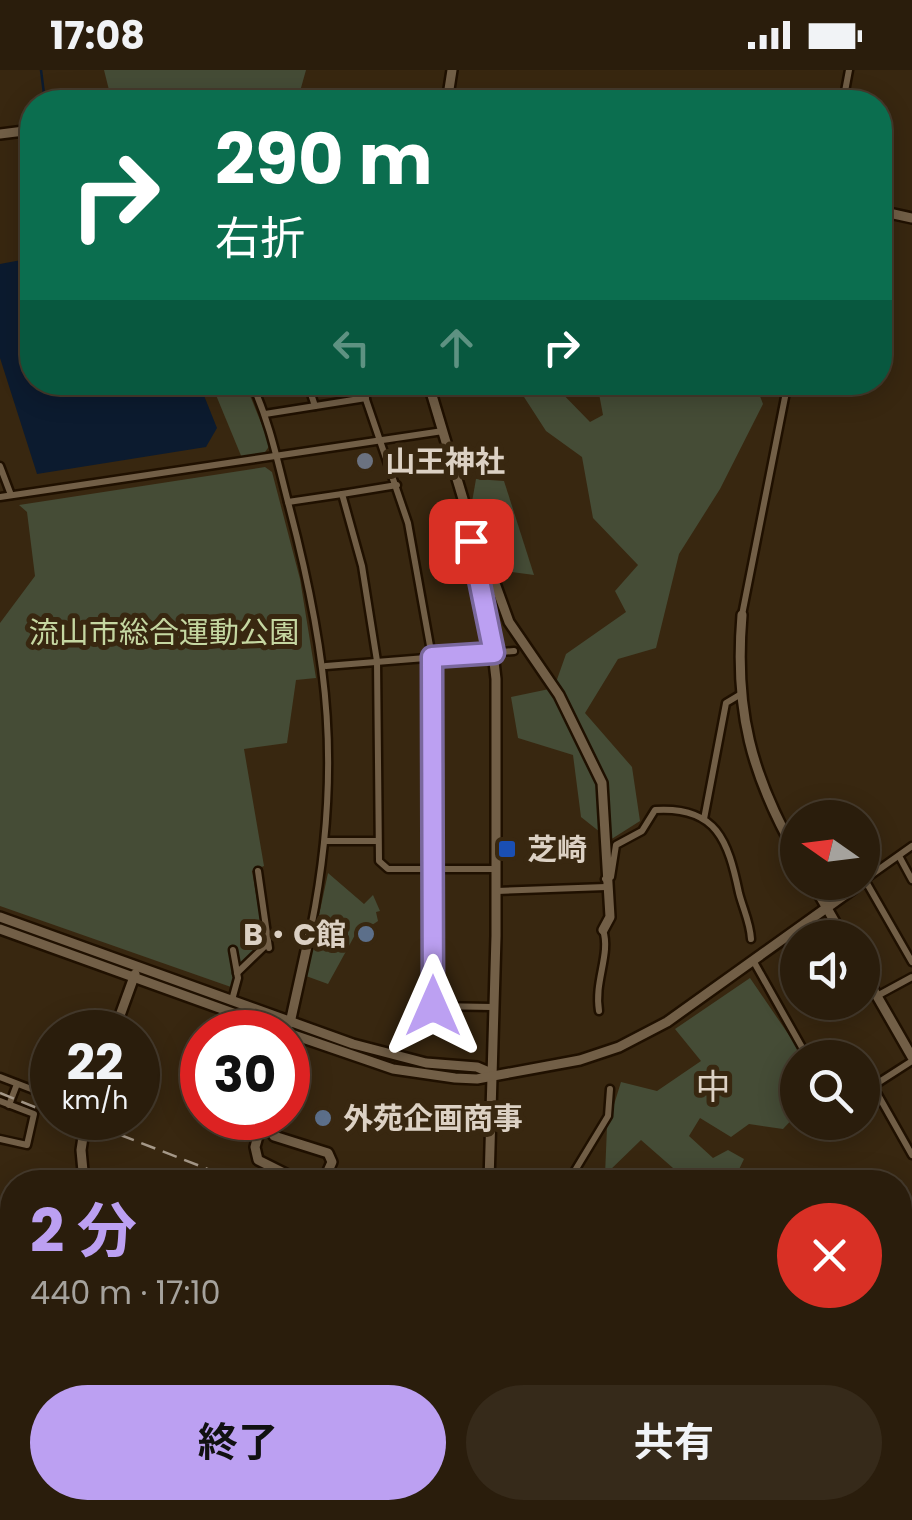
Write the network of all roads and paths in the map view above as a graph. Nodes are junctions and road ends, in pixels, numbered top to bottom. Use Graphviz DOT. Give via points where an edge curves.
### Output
graph roads {
  1 [pos="257,395"];
  2 [pos="311,395"];
  3 [pos="365,395"];
  4 [pos="432,395"];
  5 [pos="785,395"];
  6 [pos="366,398"];
  7 [pos="315,406"];
  8 [pos="265,414"];
  9 [pos="443,431"];
  10 [pos="382,440"];
  11 [pos="276,456"];
  12 [pos="0,466"];
  13 [pos="397,485"];
  14 [pos="342,494"];
  15 [pos="10,495"];
  16 [pos="0,497"];
  17 [pos="288,502"];
  18 [pos="492,575"];
  19 [pos="742,615"];
  20 [pos="514,651"];
  21 [pos="494,653"];
  22 [pos="432,657"];
  23 [pos="377,662"];
  24 [pos="325,666"];
  25 [pos="741,694"];
  26 [pos="704,819"];
  27 [pos="780,822"];
  28 [pos="378,840"];
  29 [pos="326,841"];
  30 [pos="912,846"];
  31 [pos="898,856"];
  32 [pos="496,869"];
  33 [pos="880,869"];
  34 [pos="433,870"];
  35 [pos="258,871"];
  36 [pos="912,880"];
  37 [pos="606,883"];
  38 [pos="497,891"];
  39 [pos="822,900"];
  40 [pos="836,900"];
  41 [pos="871,900"];
  42 [pos="826,907"];
  43 [pos="0,918"];
  44 [pos="834,920"];
  45 [pos="311,928"];
  46 [pos="0,929"];
  47 [pos="603,930"];
  48 [pos="752,939"];
  49 [pos="233,950"];
  50 [pos="754,962"];
  51 [pos="912,962"];
  52 [pos="137,966"];
  53 [pos="237,973"];
  54 [pos="912,977"];
  55 [pos="133,978"];
  56 [pos="880,994"];
  57 [pos="232,1000"];
  58 [pos="880,1001"];
  59 [pos="492,1007"];
  60 [pos="122,1010"];
  61 [pos="223,1010"];
  62 [pos="261,1010"];
  63 [pos="292,1010"];
  64 [pos="599,1011"];
  65 [pos="310,1027"];
  66 [pos="310,1040"];
  67 [pos="798,1040"];
  68 [pos="912,1059"];
  69 [pos="491,1073"];
  70 [pos="0,1077"];
  71 [pos="17,1084"];
  72 [pos="610,1088"];
  73 [pos="30,1089"];
  74 [pos="0,1101"];
  75 [pos="9,1105"];
  76 [pos="0,1139"];
  77 [pos="83,1140"];
  78 [pos="258,1140"];
  79 [pos="265,1140"];
  80 [pos="290,1140"];
  81 [pos="255,1148"];
  82 [pos="912,1155"];
  83 [pos="83,1170"];
  84 [pos="277,1170"];
  85 [pos="328,1170"];
  86 [pos="489,1170"];
  87 [pos="575,1170"];
  1 -- 8 [label="street"];
  2 -- 7 [label="street"];
  3 -- 6 [label="street"];
  4 -- 9 [label="street"];
  5 -- 19 [label="street"];
  6 -- 7 [label="street"];
  6 -- 10 [label="street"];
  7 -- 8 [label="street"];
  8 -- 11 [label="street"];
  9 -- 10 [label="street"];
  9 -- 21 [label="street"];
  10 -- 11 [label="street"];
  10 -- 13 [label="street"];
  11 -- 15 [label="street"];
  11 -- 17 [label="street"];
  12 -- 15 [label="street"];
  13 -- 14 [label="street"];
  13 -- 22 [label="street"];
  14 -- 17 [label="street"];
  14 -- 23 [label="street"];
  15 -- 16 [label="street"];
  17 -- 24 [label="street"];
  18 -- 37 [label="street" via="509,622 559,695 599,772"];
  19 -- 25 [label="street"];
  20 -- 21 [label="street"];
  21 -- 22 [label="street"];
  21 -- 32 [label="street"];
  22 -- 23 [label="street"];
  22 -- 34 [label="street"];
  23 -- 24 [label="street"];
  23 -- 28 [label="street"];
  24 -- 29 [label="street"];
  25 -- 26 [label="street" via="726,703"];
  25 -- 27 [label="street" via="757,778"];
  26 -- 37 [label="street" via="654,810 638,835 616,846"];
  26 -- 48 [label="street" via="729,849"];
  28 -- 29 [label="street"];
  28 -- 34 [label="street" via="379,861 388,869"];
  29 -- 45 [label="street"];
  30 -- 31 [label="street"];
  31 -- 33 [label="street"];
  31 -- 36 [label="street"];
  32 -- 34 [label="street"];
  32 -- 38 [label="street"];
  34 -- 59 [label="street" via="433,1006"];
  35 -- 53 [label="street" via="269,946"];
  37 -- 38 [label="street"];
  37 -- 47 [label="street" via="610,917"];
  38 -- 59 [label="street"];
  39 -- 42 [label="street"];
  40 -- 42 [label="street"];
  41 -- 51 [label="street"];
  42 -- 44 [label="street"];
  42 -- 50 [label="street"];
  43 -- 52 [label="street"];
  45 -- 63 [label="street"];
  46 -- 55 [label="street"];
  47 -- 64 [label="street" via="608,945 597,975"];
  49 -- 53 [label="street"];
  50 -- 67 [label="street"];
  50 -- 69 [label="street" via="619,1047"];
  52 -- 55 [label="street"];
  52 -- 57 [label="street"];
  53 -- 57 [label="street"];
  54 -- 56 [label="street"];
  55 -- 60 [label="street"];
  55 -- 61 [label="street"];
  57 -- 62 [label="street"];
  58 -- 68 [label="street"];
  59 -- 69 [label="street"];
  65 -- 69 [label="street" via="399,1058"];
  66 -- 69 [label="street" via="419,1074 477,1079"];
  68 -- 82 [label="street" via="873,1086"];
  69 -- 86 [label="street"];
  70 -- 71 [label="street"];
  71 -- 73 [label="street"];
  71 -- 75 [label="street"];
  72 -- 87 [label="street" via="608,1116"];
  74 -- 75 [label="street"];
  75 -- 76 [label="street" via="34,1114 26,1144"];
  77 -- 83 [label="street"];
  78 -- 81 [label="street"];
  79 -- 81 [label="street"];
  80 -- 85 [label="street" via="328,1153"];
  81 -- 84 [label="street" via="262,1163"];
}
